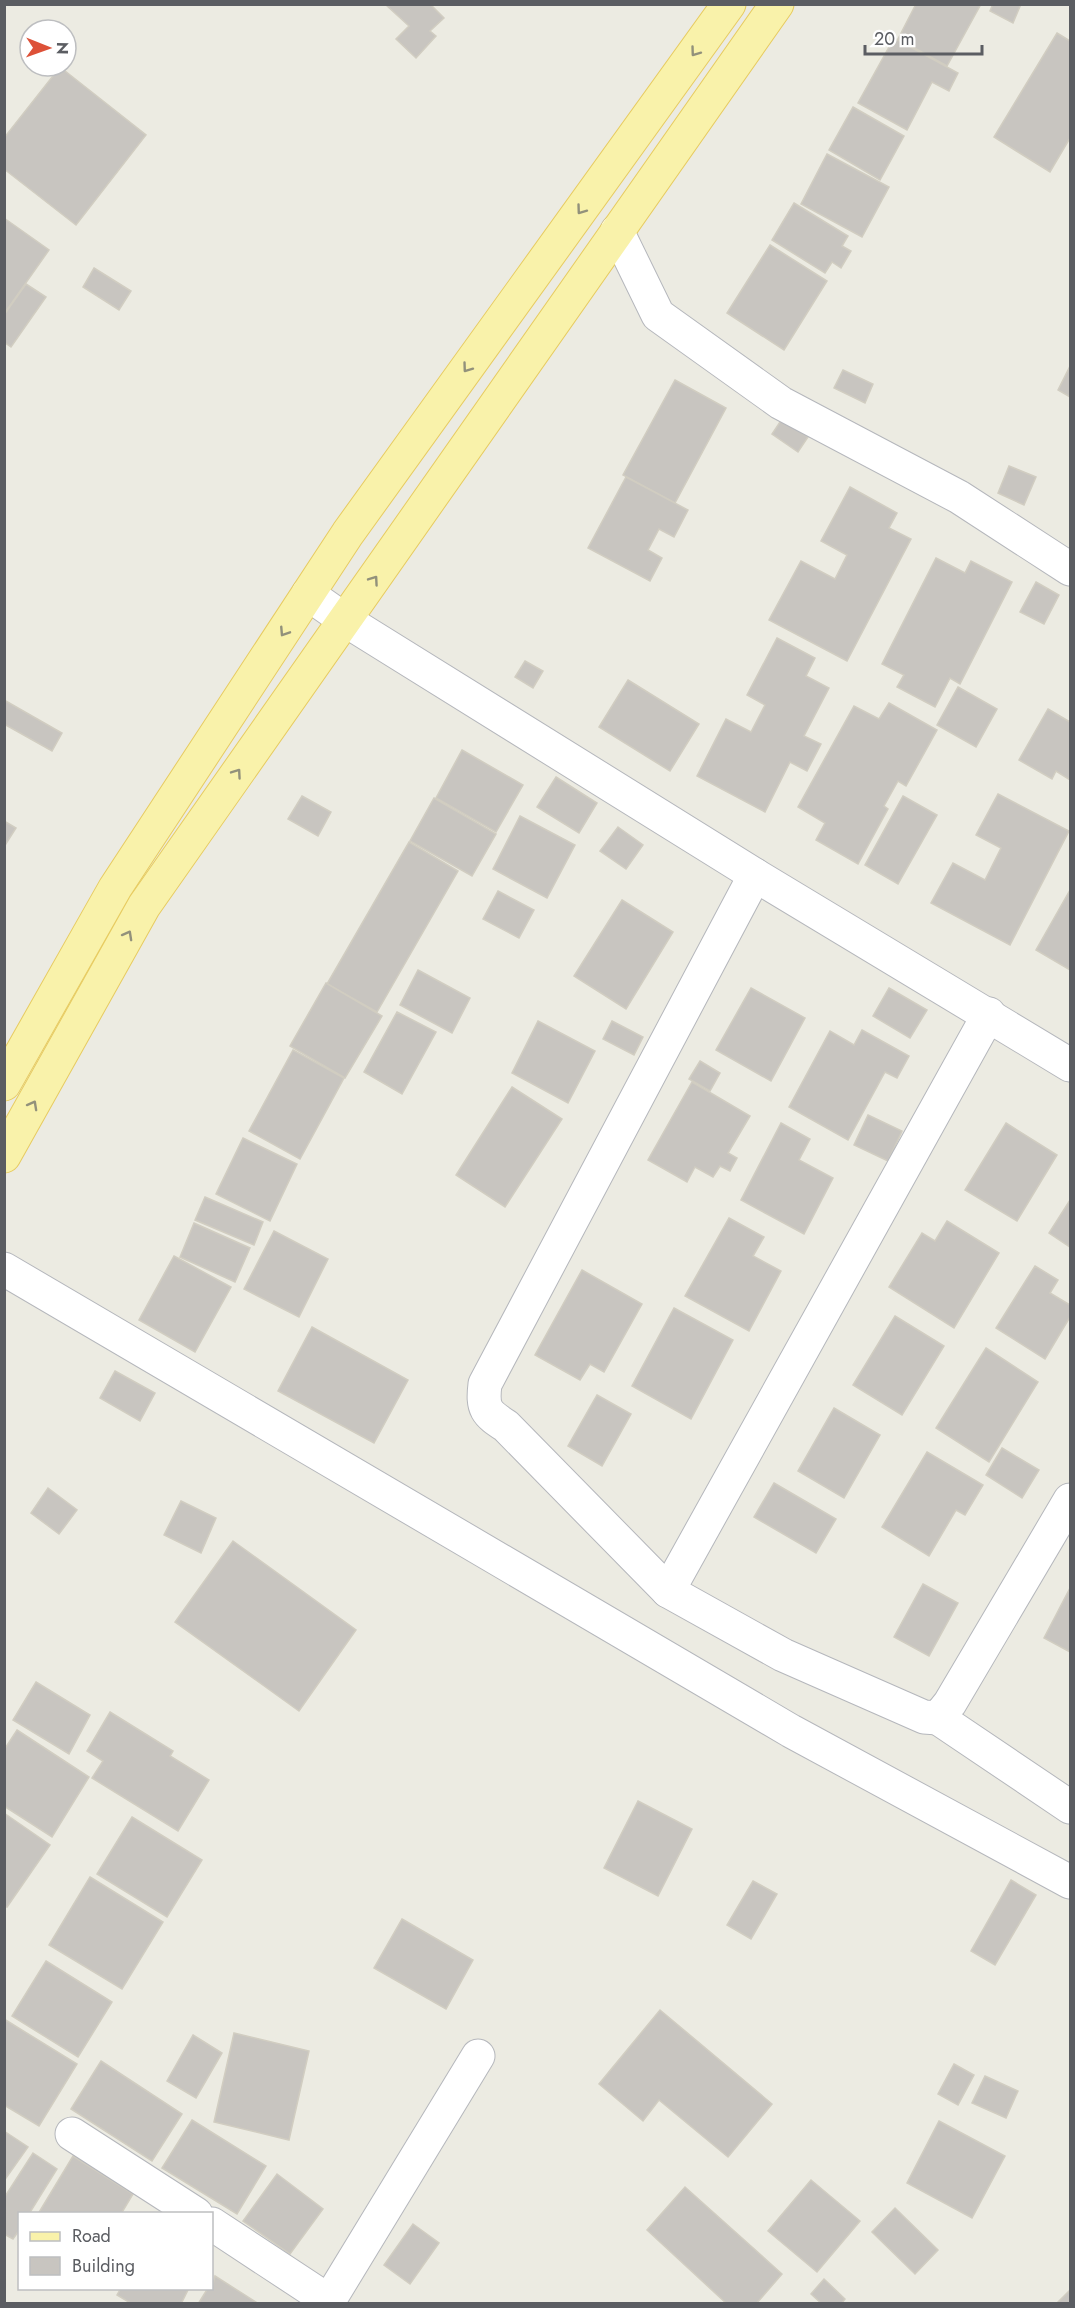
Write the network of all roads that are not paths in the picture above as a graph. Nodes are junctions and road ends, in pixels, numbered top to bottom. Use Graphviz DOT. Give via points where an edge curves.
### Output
graph roads {
  1 [pos="729,4"];
  2 [pos="777,4"];
  3 [pos="617,231"];
  4 [pos="1071,569"];
  5 [pos="309,594"];
  6 [pos="345,620"];
  7 [pos="755,875"];
  8 [pos="989,1014"];
  9 [pos="1071,1065"];
  10 [pos="4,1084"];
  11 [pos="4,1156"];
  12 [pos="4,1269"];
  13 [pos="1071,1500"];
  14 [pos="668,1590"];
  15 [pos="939,1718"];
  16 [pos="1071,1807"];
  17 [pos="1071,1882"];
  18 [pos="478,2056"];
  19 [pos="72,2134"];
  20 [pos="193,2212"];
  21 [pos="213,2225"];
  22 [pos="328,2302"];
  1 -- 5 [label="main road, one-way" via="348,533"];
  2 -- 3 [label="main road"];
  3 -- 4 [label="street" via="657,315 781,404 959,496"];
  6 -- 3 [label="main road, one-way"];
  5 -- 6 [label="street"];
  5 -- 10 [label="main road, one-way" via="115,888"];
  6 -- 7 [label="street"];
  11 -- 6 [label="main road, one-way" via="144,906"];
  7 -- 8 [label="street"];
  7 -- 14 [label="street" via="485,1384 483,1401 489,1414 506,1426"];
  8 -- 9 [label="street"];
  8 -- 14 [label="street"];
  12 -- 17 [label="street" via="791,1731"];
  13 -- 15 [label="street"];
  14 -- 15 [label="street" via="783,1655 924,1717"];
  15 -- 16 [label="street"];
  18 -- 22 [label="street"];
  19 -- 20 [label="street"];
  21 -- 22 [label="street"];
}
